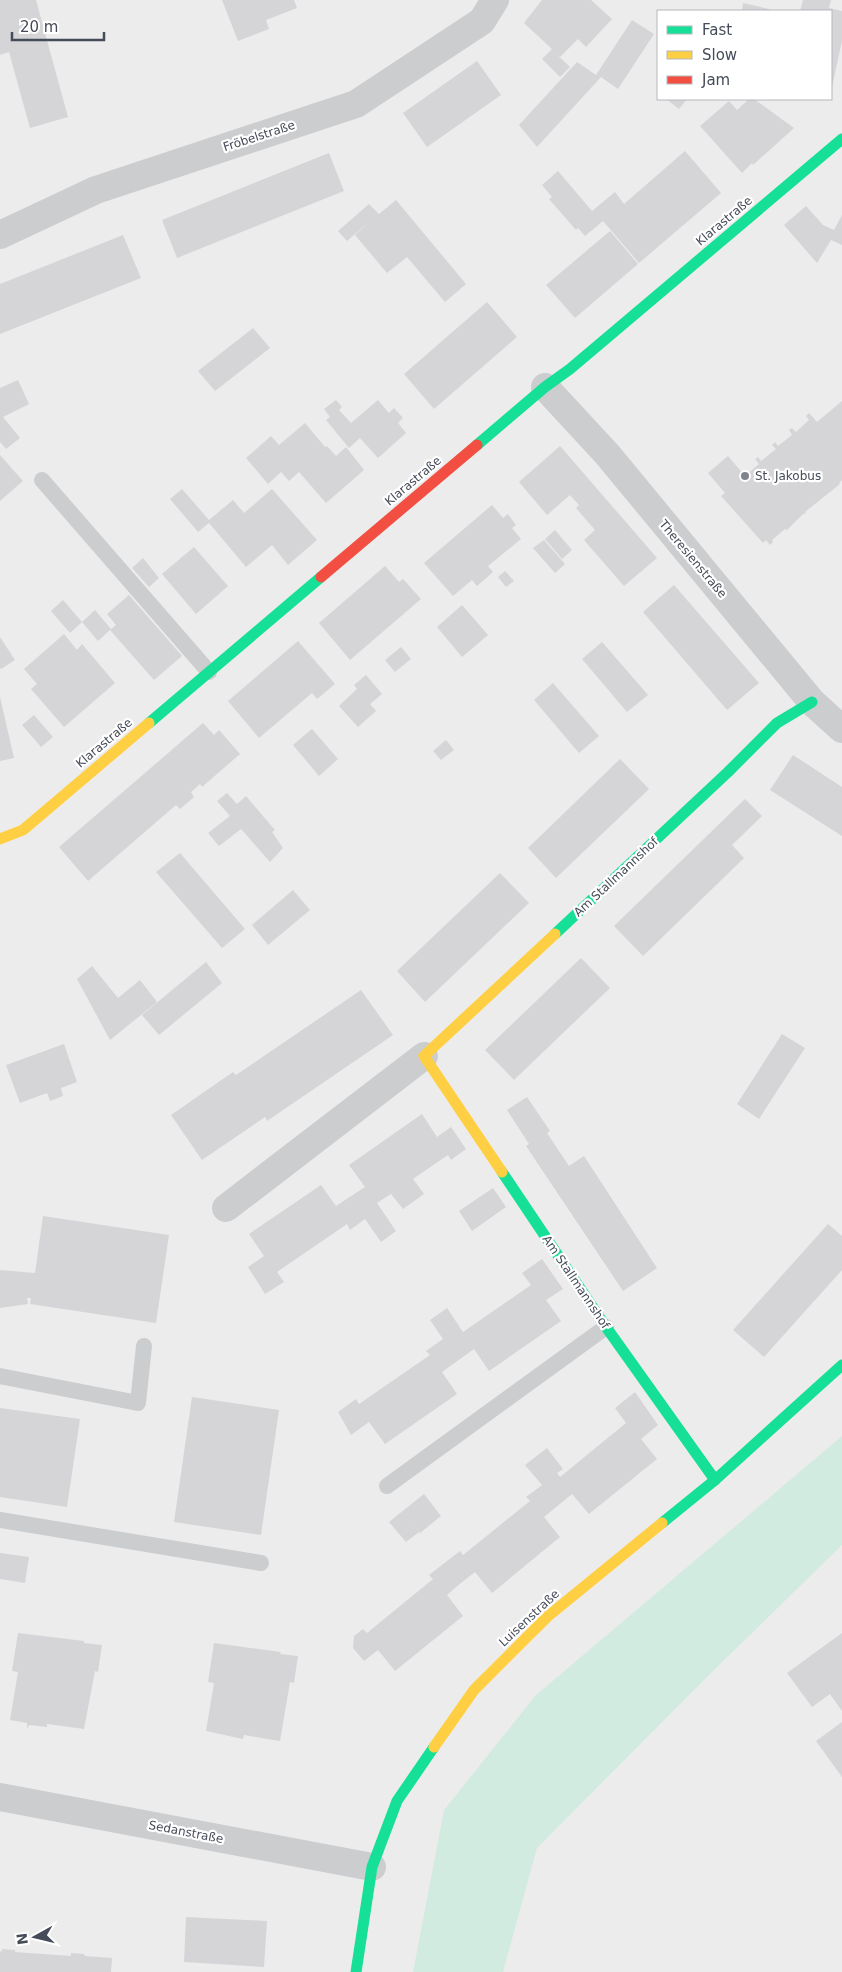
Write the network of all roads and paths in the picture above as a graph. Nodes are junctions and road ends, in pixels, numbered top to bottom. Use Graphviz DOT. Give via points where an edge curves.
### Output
graph roads {
  1 [pos="495,0"];
  2 [pos="842,139"];
  3 [pos="0,235"];
  4 [pos="545,387"];
  5 [pos="42,480"];
  6 [pos="209,672"];
  7 [pos="812,702"];
  8 [pos="842,729"];
  9 [pos="0,839"];
  10 [pos="424,1056"];
  11 [pos="226,1208"];
  12 [pos="606,1328"];
  13 [pos="144,1346"];
  14 [pos="840,1370"];
  15 [pos="0,1376"];
  16 [pos="716,1480"];
  17 [pos="387,1486"];
  18 [pos="0,1520"];
  19 [pos="261,1563"];
  20 [pos="0,1797"];
  21 [pos="372,1867"];
  22 [pos="356,1972"];
  1 -- 3 [label="street, Fröbelstraße" via="482,21 356,104 96,190"];
  2 -- 4 [label="street, Klarastraße"];
  4 -- 6 [label="street, Klarastraße"];
  4 -- 7 [label="street, Theresienstraße" via="607,454"];
  5 -- 6 [label="lane"];
  6 -- 9 [label="street, Klarastraße" via="23,830"];
  7 -- 8 [label="street, Theresienstraße"];
  7 -- 10 [label="street, Am Stallmannshof" via="777,723"];
  10 -- 11 [label="street, Am Stallmannshof"];
  10 -- 12 [label="street, Am Stallmannshof"];
  12 -- 16 [label="street, Am Stallmannshof"];
  12 -- 17 [label="lane"];
  13 -- 15 [label="lane" via="138,1403"];
  14 -- 16 [label="street, Luisenstraße"];
  16 -- 21 [label="street, Luisenstraße" via="547,1618 474,1690 398,1801"];
  18 -- 19 [label="lane"];
  20 -- 21 [label="street, Sedanstraße"];
  21 -- 22 [label="street, Luisenstraße"];
}
